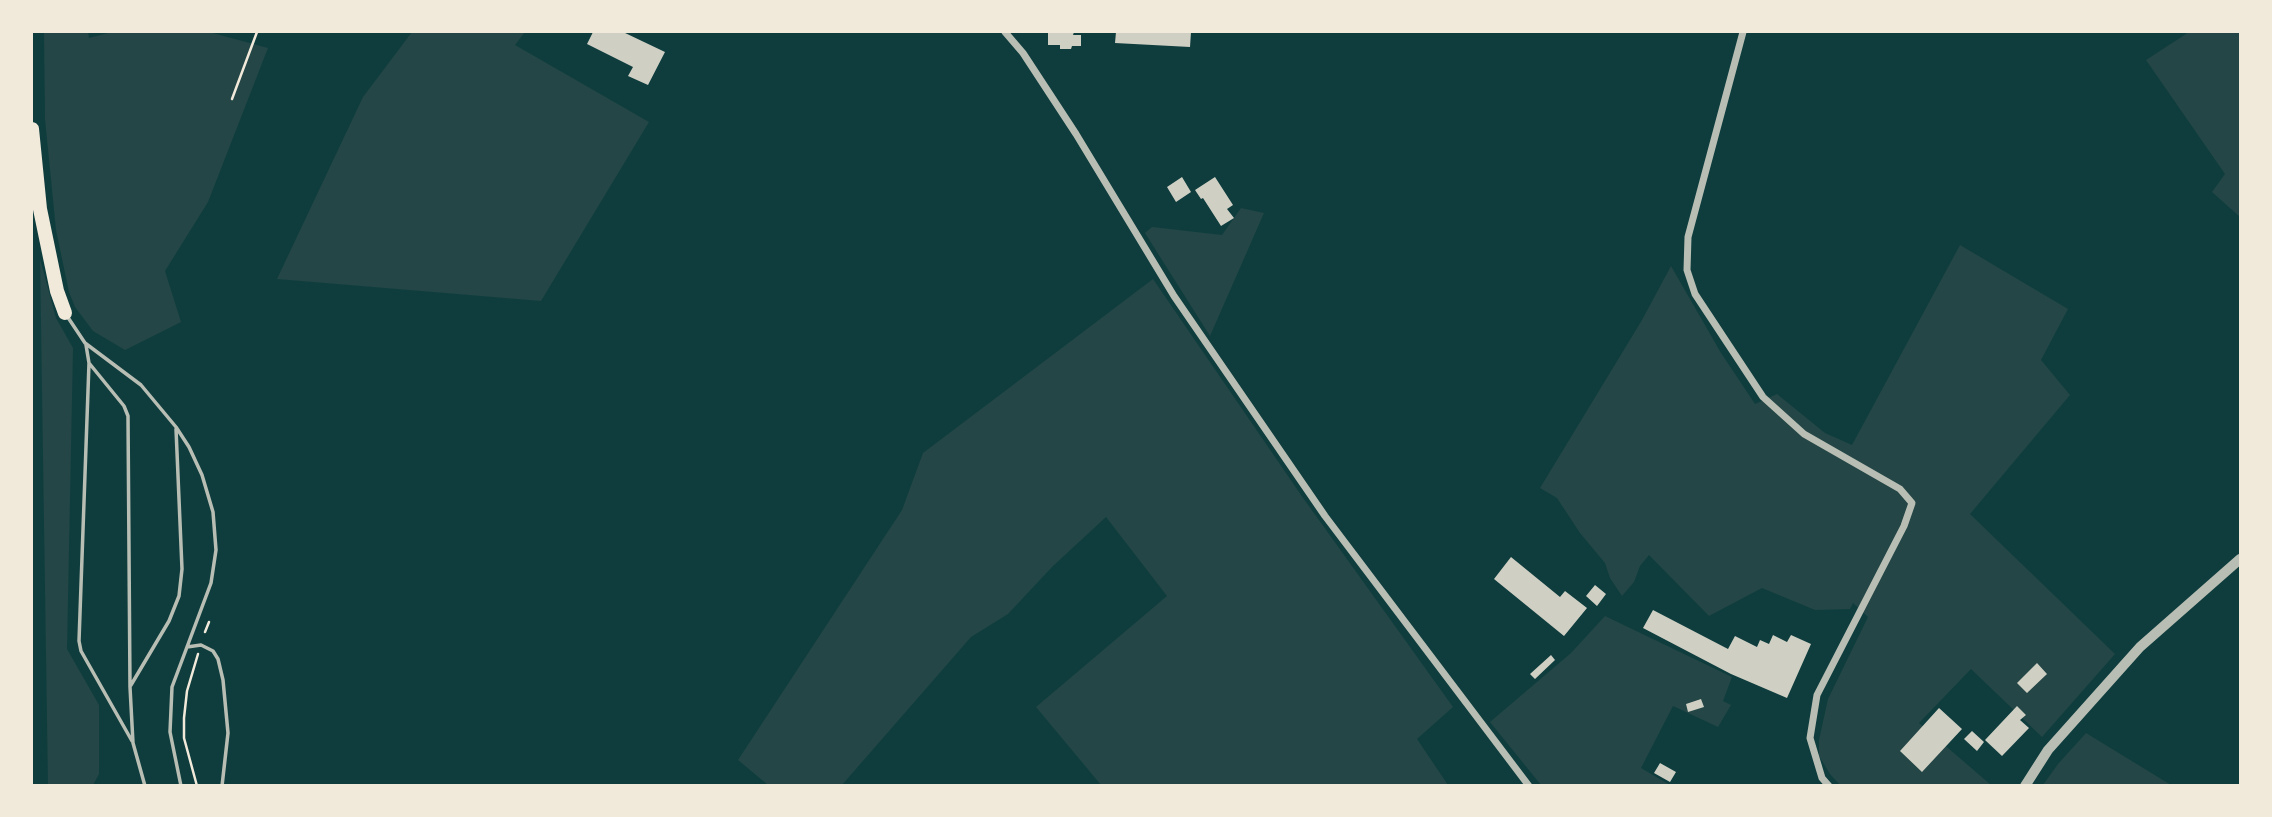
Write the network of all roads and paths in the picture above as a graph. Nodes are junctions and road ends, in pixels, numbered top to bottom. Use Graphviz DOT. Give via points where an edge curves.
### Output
graph roads {
  1 [pos="257,32"];
  2 [pos="1004,32"];
  3 [pos="1743,32"];
  4 [pos="232,99"];
  5 [pos="32,129"];
  6 [pos="65,313"];
  7 [pos="85,343"];
  8 [pos="89,363"];
  9 [pos="176,427"];
  10 [pos="2241,559"];
  11 [pos="209,622"];
  12 [pos="201,645"];
  13 [pos="187,647"];
  14 [pos="130,687"];
  15 [pos="133,743"];
  16 [pos="145,786"];
  17 [pos="181,786"];
  18 [pos="197,786"];
  19 [pos="222,786"];
  20 [pos="1529,786"];
  21 [pos="1829,786"];
  22 [pos="2025,786"];
  1 -- 4 [label="path"];
  2 -- 20 [label="street" via="1023,52 1174,296 1318,505"];
  3 -- 21 [label="street" via="1688,237 1686,270 1695,294 1763,397 1804,434 1900,489 1912,503 1818,695 1810,738 1822,778"];
  5 -- 6 [label="highway" via="40,209"];
  6 -- 7 [label="lane"];
  7 -- 8 [label="lane"];
  7 -- 9 [label="lane" via="141,385"];
  8 -- 14 [label="lane" via="128,416"];
  8 -- 15 [label="lane" via="79,641"];
  9 -- 13 [label="lane" via="202,475 213,512 216,550 211,583"];
  9 -- 14 [label="lane" via="179,596"];
  10 -- 22 [label="street" via="2140,647 2048,750"];
  11 -- 12 [label="path"];
  12 -- 13 [label="lane"];
  12 -- 18 [label="path" via="184,718 184,738"];
  12 -- 19 [label="lane" via="213,651 223,680 228,733"];
  13 -- 17 [label="lane" via="172,687 170,732"];
  14 -- 15 [label="lane"];
  15 -- 16 [label="lane"];
}
